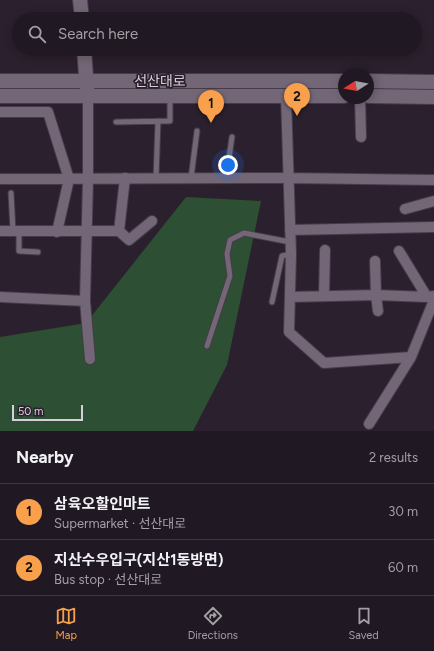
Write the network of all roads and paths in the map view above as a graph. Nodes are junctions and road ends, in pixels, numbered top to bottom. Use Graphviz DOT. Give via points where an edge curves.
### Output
graph roads {
  1 [pos="80,0"];
  2 [pos="81,12"];
  3 [pos="85,56"];
  4 [pos="0,81"];
  5 [pos="87,81"];
  6 [pos="338,81"];
  7 [pos="374,82"];
  8 [pos="434,82"];
  9 [pos="0,96"];
  10 [pos="88,96"];
  11 [pos="170,96"];
  12 [pos="286,96"];
  13 [pos="338,96"];
  14 [pos="374,96"];
  15 [pos="434,97"];
  16 [pos="360,104"];
  17 [pos="0,112"];
  18 [pos="158,121"];
  19 [pos="116,122"];
  20 [pos="197,131"];
  21 [pos="232,137"];
  22 [pos="361,137"];
  23 [pos="125,178"];
  24 [pos="156,178"];
  25 [pos="191,178"];
  26 [pos="226,178"];
  27 [pos="289,178"];
  28 [pos="0,179"];
  29 [pos="69,179"];
  30 [pos="88,179"];
  31 [pos="434,180"];
  32 [pos="11,193"];
  33 [pos="434,201"];
  34 [pos="405,209"];
  35 [pos="152,221"];
  36 [pos="434,227"];
  37 [pos="290,230"];
  38 [pos="0,231"];
  39 [pos="16,231"];
  40 [pos="57,232"];
  41 [pos="86,232"];
  42 [pos="119,232"];
  43 [pos="290,242"];
  44 [pos="325,250"];
  45 [pos="399,251"];
  46 [pos="38,252"];
  47 [pos="291,254"];
  48 [pos="375,261"];
  49 [pos="376,295"];
  50 [pos="324,296"];
  51 [pos="0,297"];
  52 [pos="290,297"];
  53 [pos="432,297"];
  54 [pos="85,301"];
  55 [pos="272,302"];
  56 [pos="378,311"];
  57 [pos="207,346"];
  58 [pos="411,357"];
  59 [pos="90,359"];
  60 [pos="369,424"];
  1 -- 2 [label="main road"];
  3 -- 5 [label="main road"];
  4 -- 5 [label="main road, 선산대로"];
  5 -- 6 [label="main road, 선산대로"];
  5 -- 10 [label="main road"];
  7 -- 8 [label="main road"];
  9 -- 10 [label="main road, 선산대로"];
  10 -- 11 [label="main road, 선산대로"];
  10 -- 30 [label="street"];
  11 -- 12 [label="main road, 선산대로"];
  11 -- 18 [label="lane" via="170,121"];
  12 -- 13 [label="main road, 선산대로"];
  12 -- 27 [label="street"];
  14 -- 15 [label="main road"];
  16 -- 22 [label="street"];
  17 -- 29 [label="street" via="48,112"];
  18 -- 19 [label="lane"];
  18 -- 24 [label="lane"];
  20 -- 25 [label="lane"];
  21 -- 26 [label="lane"];
  23 -- 24 [label="street"];
  23 -- 30 [label="street"];
  23 -- 42 [label="street"];
  24 -- 25 [label="street"];
  25 -- 26 [label="street"];
  26 -- 27 [label="street"];
  27 -- 31 [label="street"];
  27 -- 37 [label="street"];
  28 -- 29 [label="street"];
  29 -- 30 [label="street"];
  29 -- 40 [label="street"];
  30 -- 41 [label="street"];
  32 -- 39 [label="lane"];
  33 -- 34 [label="street"];
  35 -- 42 [label="street" via="129,240"];
  36 -- 37 [label="street"];
  37 -- 43 [label="street"];
  38 -- 39 [label="street"];
  39 -- 40 [label="street"];
  39 -- 46 [label="lane" via="19,251"];
  40 -- 41 [label="street"];
  41 -- 42 [label="street"];
  41 -- 54 [label="street"];
  43 -- 47 [label="street"];
  43 -- 57 [label="lane" via="244,233 230,240 227,254 230,276"];
  44 -- 50 [label="street"];
  45 -- 53 [label="street"];
  47 -- 52 [label="street"];
  47 -- 55 [label="lane" via="282,256"];
  48 -- 49 [label="street"];
  49 -- 50 [label="street"];
  49 -- 53 [label="street"];
  49 -- 56 [label="street"];
  50 -- 52 [label="street"];
  51 -- 54 [label="street"];
  52 -- 58 [label="street" via="290,332 324,363"];
  53 -- 58 [label="street"];
  54 -- 59 [label="street"];
  58 -- 60 [label="street"];
}
